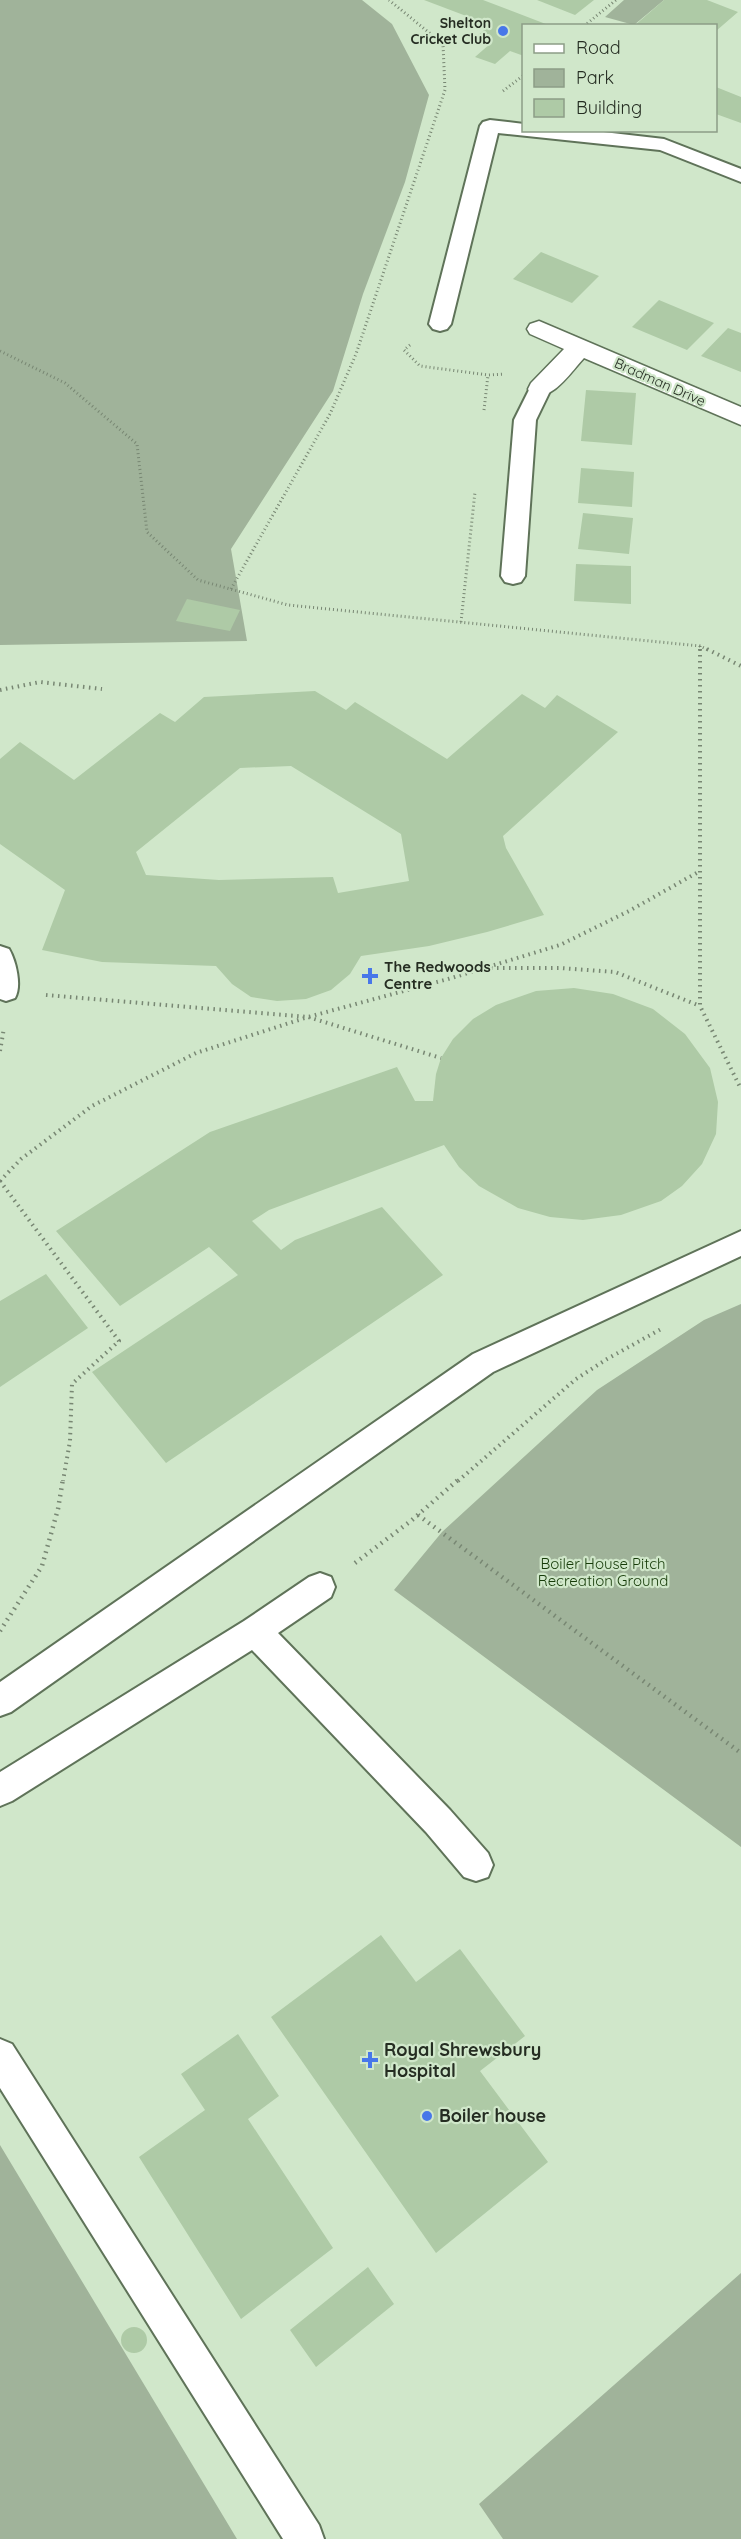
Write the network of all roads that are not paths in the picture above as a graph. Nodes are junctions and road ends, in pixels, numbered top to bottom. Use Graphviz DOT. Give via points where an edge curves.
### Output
graph roads {
  1 [pos="522,130"];
  2 [pos="544,132"];
  3 [pos="741,176"];
  4 [pos="440,324"];
  5 [pos="539,329"];
  6 [pos="580,347"];
  7 [pos="547,381"];
  8 [pos="741,417"];
  9 [pos="513,576"];
  10 [pos="0,956"];
  11 [pos="6,991"];
  12 [pos="741,1243"];
  13 [pos="320,1587"];
  14 [pos="255,1631"];
  15 [pos="0,1701"];
  16 [pos="0,1790"];
  17 [pos="476,1864"];
  18 [pos="0,2056"];
  19 [pos="305,2539"];
  1 -- 4 [label="lane" via="490,126"];
  2 -- 3 [label="lane" via="664,145"];
  5 -- 6 [label="street, Bradman Drive"];
  6 -- 7 [label="street"];
  6 -- 8 [label="street, Bradman Drive"];
  7 -- 9 [label="lane" via="525,420"];
  10 -- 11 [label="lane"];
  12 -- 15 [label="lane" via="483,1363"];
  13 -- 14 [label="lane"];
  14 -- 16 [label="lane"];
  14 -- 17 [label="lane"];
  18 -- 19 [label="lane"];
}
